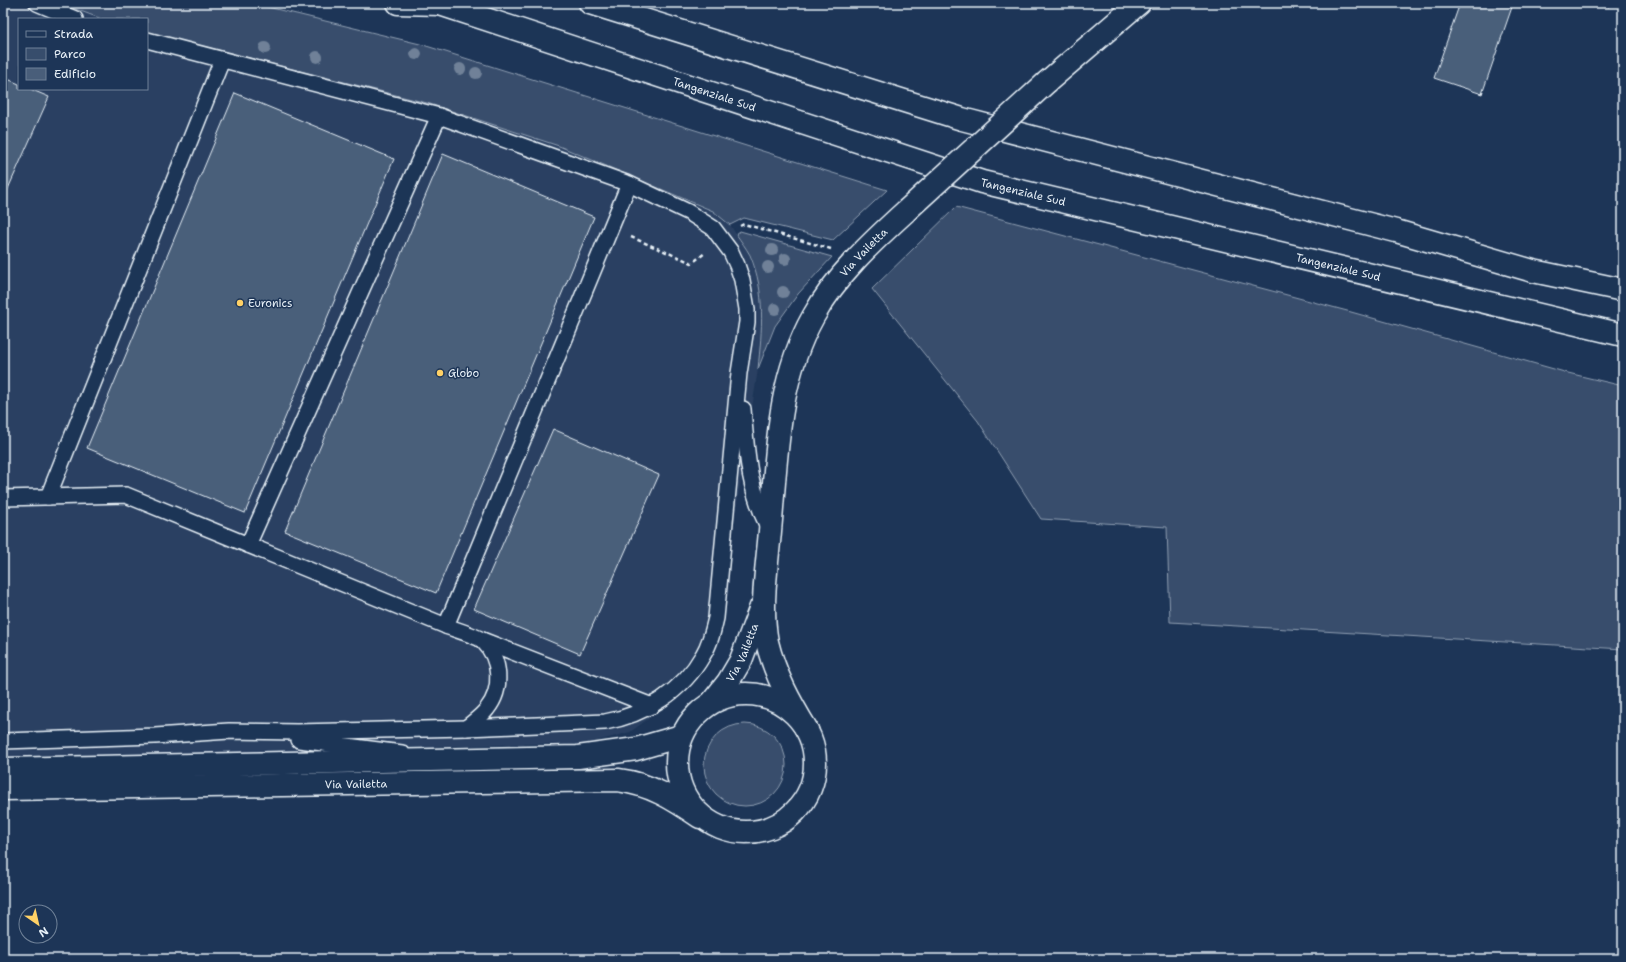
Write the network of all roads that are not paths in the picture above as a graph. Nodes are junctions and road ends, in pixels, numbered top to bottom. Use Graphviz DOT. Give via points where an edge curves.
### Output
graph roads {
  1 [pos="37,3"];
  2 [pos="398,3"];
  3 [pos="590,3"];
  4 [pos="1139,3"];
  5 [pos="439,4"];
  6 [pos="73,18"];
  7 [pos="148,40"];
  8 [pos="222,60"];
  9 [pos="439,116"];
  10 [pos="629,184"];
  11 [pos="1623,290"];
  12 [pos="1623,335"];
  13 [pos="739,372"];
  14 [pos="48,497"];
  15 [pos="3,498"];
  16 [pos="770,531"];
  17 [pos="248,545"];
  18 [pos="763,600"];
  19 [pos="446,626"];
  20 [pos="482,640"];
  21 [pos="713,702"];
  22 [pos="652,706"];
  23 [pos="466,728"];
  24 [pos="807,730"];
  25 [pos="229,731"];
  26 [pos="681,736"];
  27 [pos="3,741"];
  28 [pos="462,760"];
  29 [pos="3,769"];
  30 [pos="3,789"];
  31 [pos="700,816"];
  1 -- 6 [label="lane"];
  2 -- 5 [label="main road, Tangenziale Sud"];
  3 -- 11 [label="main road" via="962,119 1396,231 1533,270"];
  4 -- 16 [label="main road, Via Vailetta, bridge" via="906,210 868,246 837,281 812,317 799,345 787,382 781,413"];
  5 -- 12 [label="main road, Tangenziale Sud" via="982,182"];
  7 -- 8 [label="lane"];
  8 -- 9 [label="lane"];
  8 -- 14 [label="lane"];
  9 -- 10 [label="lane"];
  9 -- 17 [label="lane"];
  10 -- 13 [label="lane" via="701,220 713,228 731,252 742,280 747,309"];
  10 -- 19 [label="lane"];
  13 -- 16 [label="lane" via="750,478 758,507"];
  13 -- 22 [label="lane" via="716,618 710,641 695,668 685,681"];
  14 -- 15 [label="lane"];
  14 -- 17 [label="lane" via="126,495"];
  16 -- 18 [label="main road, Via Vailetta"];
  17 -- 19 [label="lane"];
  18 -- 21 [label="main road, Via Vailetta" via="741,660"];
  18 -- 24 [label="main road, Via Vailetta" via="767,640 776,671"];
  19 -- 20 [label="lane"];
  20 -- 22 [label="lane"];
  20 -- 23 [label="lane" via="497,666 496,690 493,701 486,710"];
  21 -- 24 [label="main road" via="734,695 756,694 776,700 794,713"];
  21 -- 26 [label="main road" via="694,716"];
  22 -- 23 [label="lane" via="628,717 605,722"];
  23 -- 25 [label="lane"];
  24 -- 31 [label="main road" via="815,753 814,777 806,800 790,818 768,830 744,834 720,829"];
  25 -- 27 [label="lane"];
  25 -- 28 [label="lane"];
  26 -- 28 [label="main road, Via Vailetta" via="636,749 592,756"];
  26 -- 31 [label="main road" via="676,757 677,779 686,799"];
  28 -- 29 [label="main road, Via Vailetta"];
  30 -- 31 [label="main road, Via Vailetta" via="618,780 638,783 659,791"];
}
